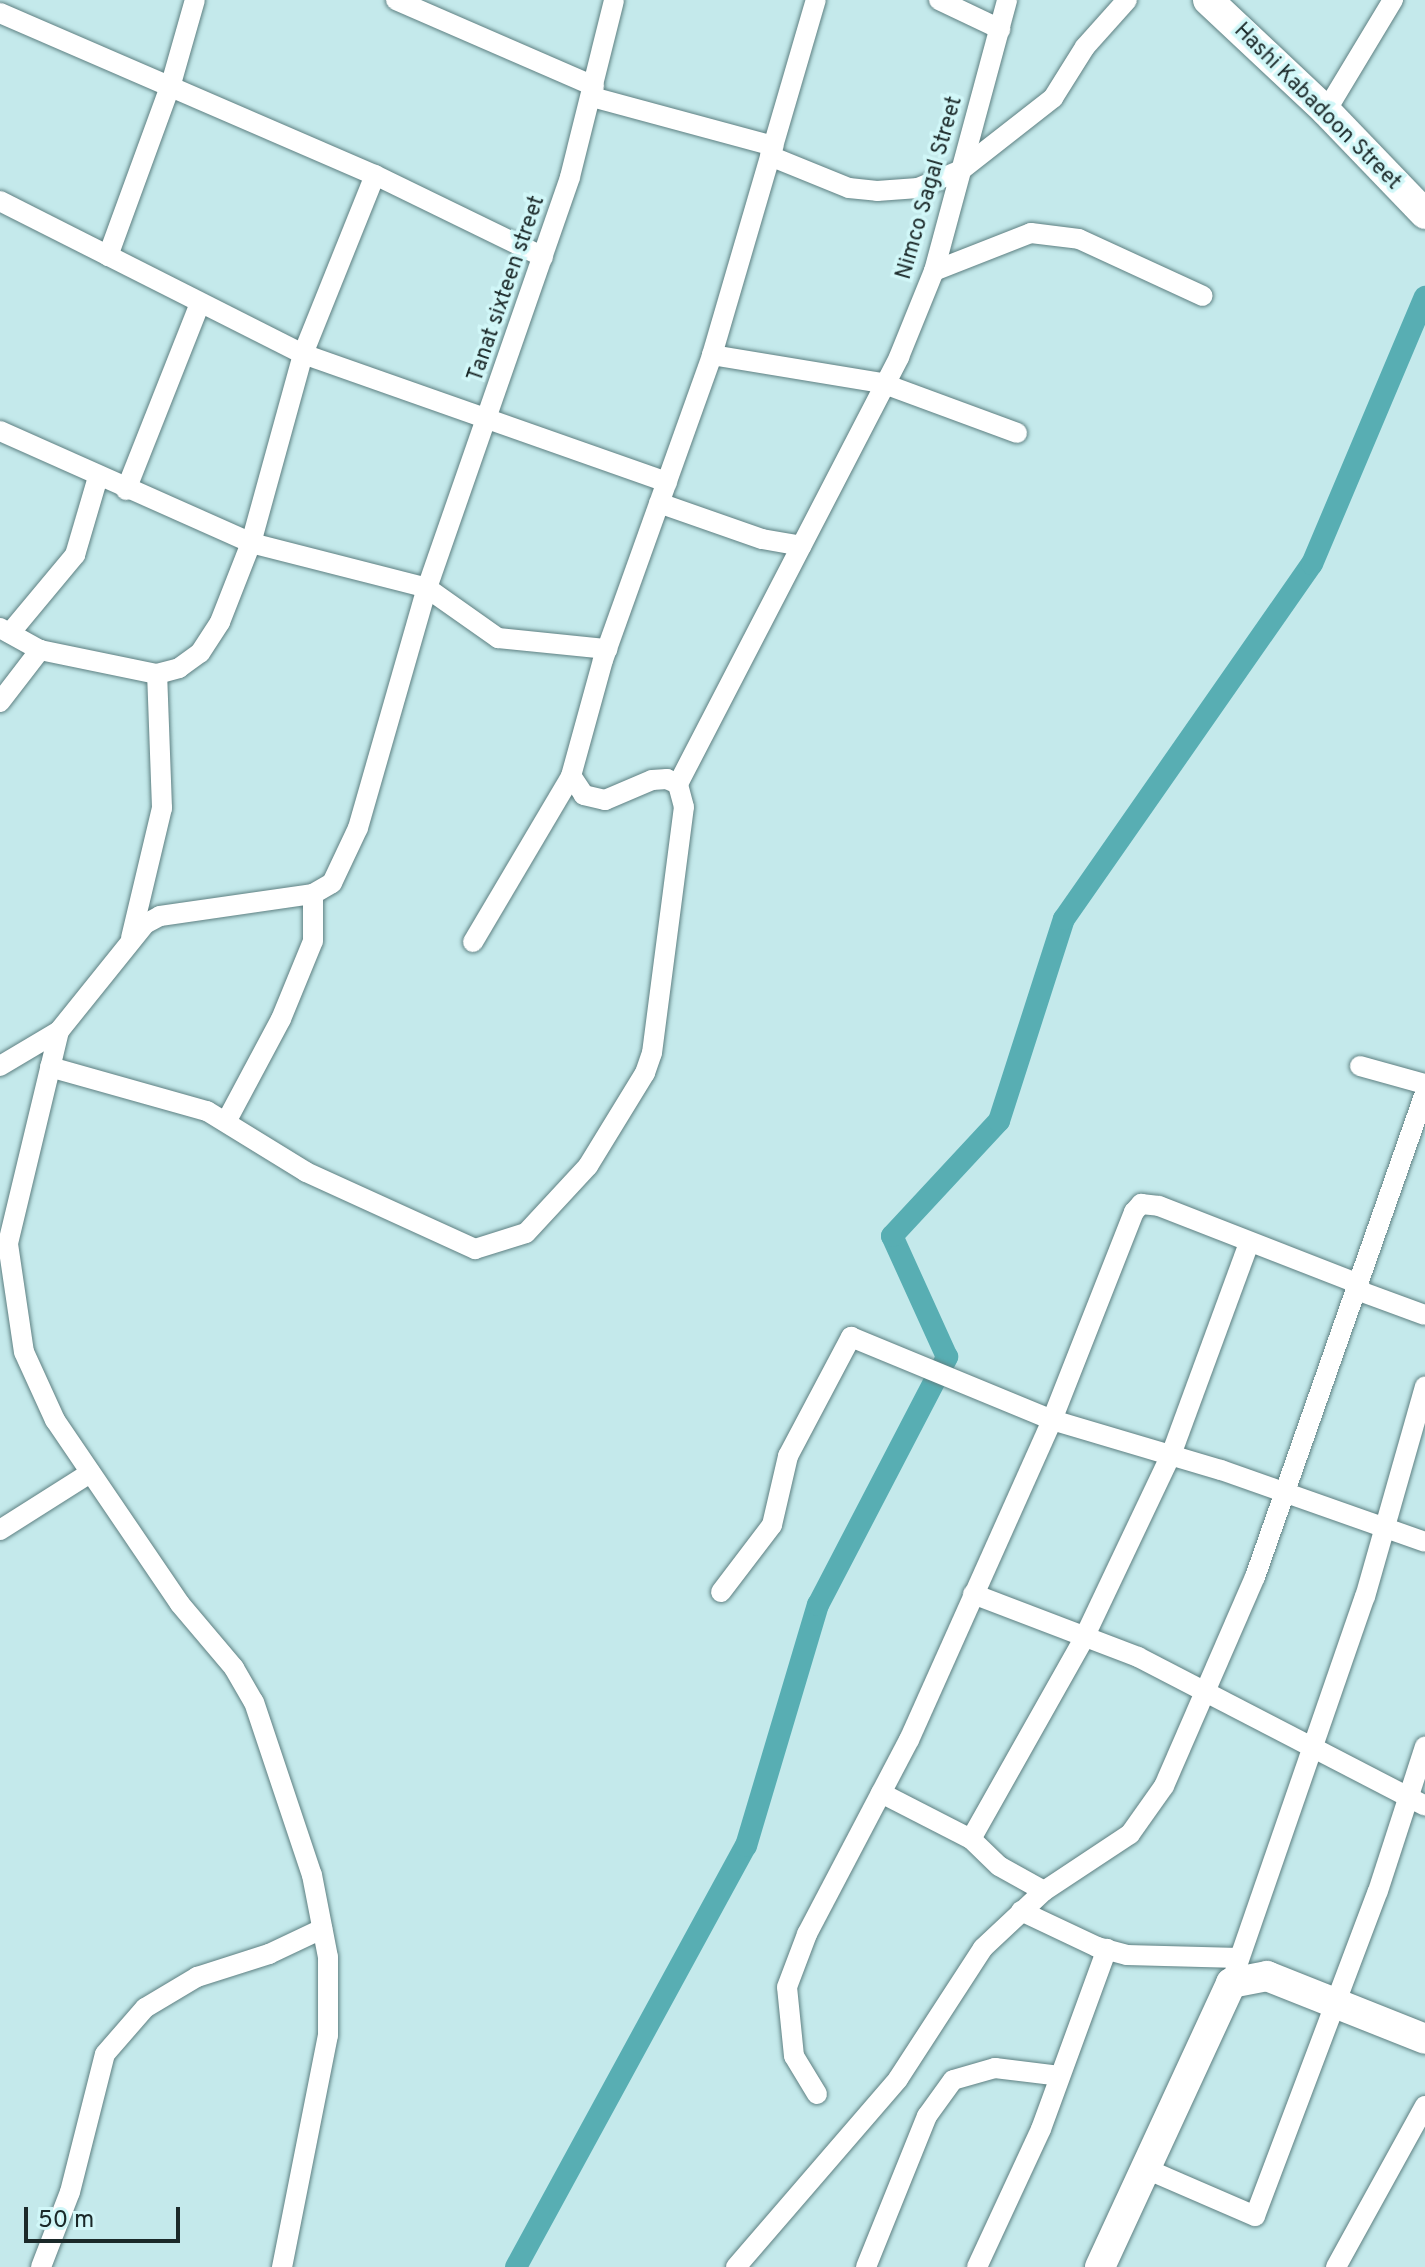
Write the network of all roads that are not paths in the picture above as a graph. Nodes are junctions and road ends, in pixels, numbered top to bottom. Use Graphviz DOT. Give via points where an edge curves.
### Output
graph roads {
  1 [pos="195,0"];
  2 [pos="396,0"];
  3 [pos="614,0"];
  4 [pos="816,0"];
  5 [pos="939,0"];
  6 [pos="1007,0"];
  7 [pos="1127,0"];
  8 [pos="1208,0"];
  9 [pos="1393,0"];
  10 [pos="0,13"];
  11 [pos="1000,29"];
  12 [pos="171,84"];
  13 [pos="593,92"];
  14 [pos="1326,111"];
  15 [pos="771,151"];
  16 [pos="961,170"];
  17 [pos="375,175"];
  18 [pos="0,201"];
  19 [pos="1425,214"];
  20 [pos="108,256"];
  21 [pos="543,257"];
  22 [pos="934,271"];
  23 [pos="1203,296"];
  24 [pos="200,303"];
  25 [pos="303,354"];
  26 [pos="712,355"];
  27 [pos="882,383"];
  28 [pos="488,422"];
  29 [pos="0,431"];
  30 [pos="1017,433"];
  31 [pos="98,477"];
  32 [pos="667,482"];
  33 [pos="126,490"];
  34 [pos="659,503"];
  35 [pos="251,543"];
  36 [pos="801,546"];
  37 [pos="427,588"];
  38 [pos="5,630"];
  39 [pos="607,649"];
  40 [pos="40,650"];
  41 [pos="157,674"];
  42 [pos="0,702"];
  43 [pos="571,776"];
  44 [pos="678,784"];
  45 [pos="313,894"];
  46 [pos="473,942"];
  47 [pos="130,943"];
  48 [pos="59,1031"];
  49 [pos="0,1066"];
  50 [pos="1360,1066"];
  51 [pos="50,1067"];
  52 [pos="1425,1084"];
  53 [pos="1425,1093"];
  54 [pos="226,1122"];
  55 [pos="1249,1243"];
  56 [pos="5,1285"];
  57 [pos="1358,1287"];
  58 [pos="1425,1315"];
  59 [pos="1425,1386"];
  60 [pos="1052,1420"];
  61 [pos="1171,1455"];
  62 [pos="90,1473"];
  63 [pos="1285,1492"];
  64 [pos="1386,1525"];
  65 [pos="0,1530"];
  66 [pos="1425,1542"];
  67 [pos="721,1592"];
  68 [pos="973,1594"];
  69 [pos="1083,1640"];
  70 [pos="1205,1693"];
  71 [pos="1425,1746"];
  72 [pos="1308,1749"];
  73 [pos="881,1793"];
  74 [pos="1416,1802"];
  75 [pos="971,1839"];
  76 [pos="1044,1891"];
  77 [pos="1021,1911"];
  78 [pos="322,1929"];
  79 [pos="1107,1949"];
  80 [pos="1235,1971"];
  81 [pos="1335,2001"];
  82 [pos="1425,2039"];
  83 [pos="1060,2076"];
  84 [pos="817,2094"];
  85 [pos="1425,2106"];
  86 [pos="1144,2168"];
  87 [pos="41,2267"];
  88 [pos="282,2267"];
  89 [pos="736,2267"];
  90 [pos="866,2267"];
  91 [pos="977,2267"];
  92 [pos="1100,2267"];
  93 [pos="1336,2267"];
  1 -- 12 [label="street"];
  2 -- 13 [label="street"];
  3 -- 13 [label="street, Tanat sixteen street"];
  4 -- 15 [label="street"];
  5 -- 11 [label="street"];
  6 -- 11 [label="street, Nimco Sagal Street"];
  7 -- 16 [label="street" via="1085,47 1053,98"];
  8 -- 14 [label="street, Hashi Kabadoon Street"];
  9 -- 14 [label="street"];
  10 -- 12 [label="street"];
  11 -- 16 [label="street, Nimco Sagal Street"];
  12 -- 17 [label="street"];
  12 -- 20 [label="street"];
  13 -- 15 [label="street"];
  13 -- 21 [label="street, Tanat sixteen street"];
  14 -- 19 [label="street, Hashi Kabadoon Street"];
  15 -- 16 [label="street" via="849,188 877,191 918,188"];
  15 -- 26 [label="street"];
  16 -- 22 [label="street, Nimco Sagal Street"];
  17 -- 21 [label="street"];
  17 -- 25 [label="street"];
  18 -- 20 [label="street"];
  20 -- 24 [label="street"];
  21 -- 28 [label="street, Tanat sixteen street"];
  22 -- 23 [label="street" via="1031,233 1079,239"];
  22 -- 27 [label="street, Nimco Sagal Street"];
  24 -- 25 [label="street"];
  24 -- 33 [label="street"];
  25 -- 28 [label="street"];
  25 -- 35 [label="street"];
  26 -- 27 [label="street"];
  26 -- 32 [label="street"];
  27 -- 30 [label="street"];
  27 -- 36 [label="street, Nimco Sagal Street"];
  28 -- 32 [label="street"];
  28 -- 37 [label="street, Tanat sixteen street"];
  29 -- 31 [label="street"];
  31 -- 33 [label="street"];
  31 -- 38 [label="street" via="75,555"];
  32 -- 34 [label="street"];
  33 -- 35 [label="street"];
  34 -- 36 [label="street" via="762,539"];
  34 -- 39 [label="street"];
  35 -- 37 [label="street"];
  35 -- 41 [label="street" via="220,622 200,653 179,668"];
  36 -- 44 [label="street, Nimco Sagal Street"];
  37 -- 39 [label="street" via="498,638"];
  37 -- 45 [label="street, Tanat sixteen street" via="358,828 332,883"];
  38 -- 40 [label="street"];
  39 -- 43 [label="street"];
  40 -- 41 [label="street"];
  40 -- 42 [label="street"];
  41 -- 47 [label="street" via="162,808"];
  43 -- 44 [label="street" via="584,795 605,800 652,780"];
  43 -- 46 [label="street"];
  44 -- 54 [label="street" via="684,807 665,971 645,1073 588,1166 526,1233 475,1249 306,1172"];
  45 -- 47 [label="street" via="160,916"];
  45 -- 54 [label="street" via="313,941 281,1019"];
  47 -- 48 [label="street"];
  48 -- 49 [label="street"];
  48 -- 51 [label="street"];
  50 -- 52 [label="street"];
  51 -- 54 [label="street" via="207,1111"];
  51 -- 56 [label="street" via="8,1244"];
  53 -- 57 [label="street"];
  55 -- 57 [label="street"];
  55 -- 60 [label="street" via="1159,1206 1141,1204 1127,1221"];
  55 -- 61 [label="street"];
  56 -- 62 [label="street" via="24,1352 55,1420"];
  57 -- 58 [label="street"];
  57 -- 63 [label="street"];
  59 -- 64 [label="street"];
  60 -- 61 [label="street"];
  60 -- 67 [label="street" via="851,1337 788,1456 772,1525"];
  60 -- 68 [label="street"];
  61 -- 63 [label="street"];
  61 -- 69 [label="street"];
  62 -- 65 [label="street"];
  62 -- 78 [label="street" via="254,1702 312,1875"];
  63 -- 64 [label="street"];
  63 -- 70 [label="street"];
  64 -- 66 [label="street"];
  64 -- 72 [label="street"];
  68 -- 69 [label="street"];
  68 -- 73 [label="street"];
  69 -- 70 [label="street" via="1138,1657"];
  69 -- 75 [label="street"];
  70 -- 72 [label="street"];
  70 -- 76 [label="street" via="1174,1768 1130,1834"];
  71 -- 74 [label="street"];
  72 -- 74 [label="street"];
  72 -- 80 [label="street"];
  73 -- 75 [label="street"];
  73 -- 84 [label="street" via="807,1934 787,1987 794,2056"];
  74 -- 81 [label="street"];
  75 -- 76 [label="street" via="999,1866"];
  76 -- 77 [label="street"];
  77 -- 79 [label="street"];
  77 -- 89 [label="street" via="983,1948 898,2079"];
  78 -- 87 [label="street" via="269,1954 197,1977 145,2008 105,2054 70,2192"];
  78 -- 88 [label="street" via="328,1957 328,2035"];
  79 -- 80 [label="street"];
  79 -- 83 [label="street"];
  80 -- 81 [label="street" via="1267,1976"];
  80 -- 86 [label="street"];
  81 -- 82 [label="street"];
  81 -- 86 [label="street" via="1255,2216"];
  83 -- 90 [label="street" via="995,2068 953,2080 927,2116"];
  83 -- 91 [label="street"];
  85 -- 93 [label="street"];
  86 -- 92 [label="street"];
}
